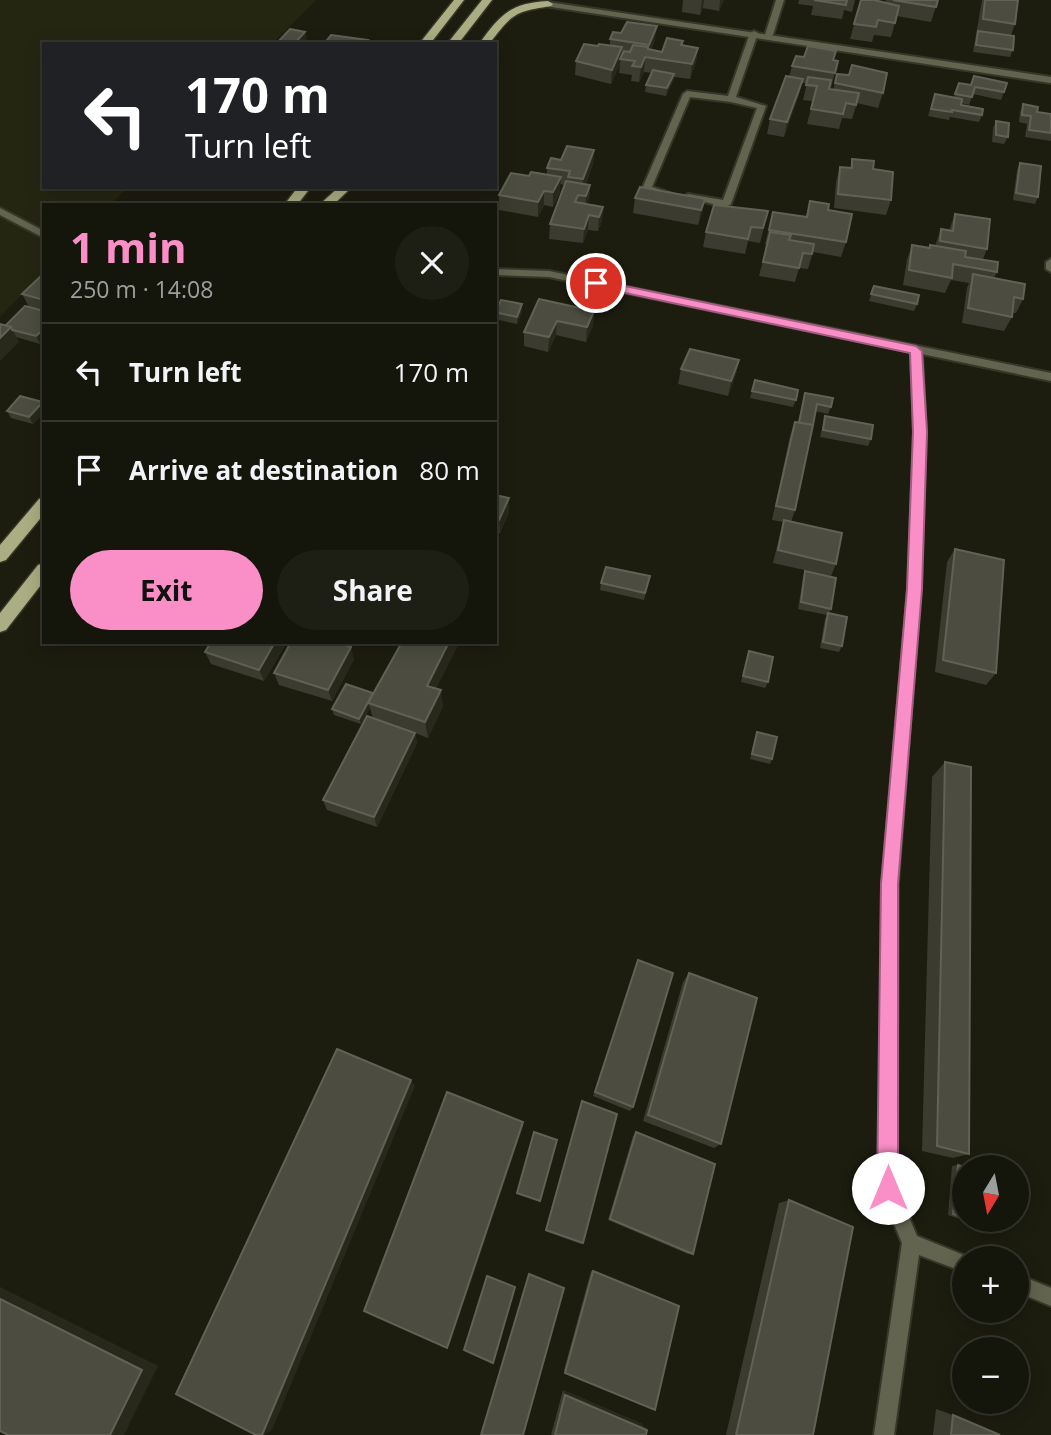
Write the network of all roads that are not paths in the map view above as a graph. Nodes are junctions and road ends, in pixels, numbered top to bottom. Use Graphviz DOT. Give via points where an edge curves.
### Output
graph roads {
  1 [pos="459,0"];
  2 [pos="487,0"];
  3 [pos="532,0"];
  4 [pos="780,0"];
  5 [pos="548,4"];
  6 [pos="754,33"];
  7 [pos="769,35"];
  8 [pos="426,42"];
  9 [pos="454,42"];
  10 [pos="486,42"];
  11 [pos="1051,80"];
  12 [pos="732,99"];
  13 [pos="303,189"];
  14 [pos="344,189"];
  15 [pos="292,203"];
  16 [pos="327,203"];
  17 [pos="0,211"];
  18 [pos="42,234"];
  19 [pos="1051,262"];
  20 [pos="1051,269"];
  21 [pos="497,272"];
  22 [pos="916,351"];
  23 [pos="1051,377"];
  24 [pos="42,505"];
  25 [pos="0,556"];
  26 [pos="42,572"];
  27 [pos="0,625"];
  28 [pos="912,1243"];
  29 [pos="952,1258"];
  30 [pos="1029,1288"];
  31 [pos="1051,1297"];
  32 [pos="884,1435"];
  1 -- 8 [label="main road"];
  2 -- 9 [label="main road"];
  3 -- 5 [label="main road"];
  4 -- 7 [label="street"];
  5 -- 6 [label="street"];
  5 -- 10 [label="main road" via="509,11"];
  6 -- 7 [label="street"];
  6 -- 12 [label="street"];
  7 -- 11 [label="street"];
  12 -- 12 [label="street" via="762,106 726,204 648,189 687,94"];
  13 -- 15 [label="main road"];
  14 -- 16 [label="main road"];
  17 -- 18 [label="street"];
  19 -- 20 [label="street"];
  21 -- 22 [label="street" via="549,274"];
  22 -- 23 [label="street"];
  22 -- 28 [label="street" via="920,432 914,589 890,884 888,1188"];
  24 -- 25 [label="main road"];
  26 -- 27 [label="main road"];
  28 -- 29 [label="street"];
  28 -- 32 [label="street"];
  30 -- 31 [label="street"];
}
